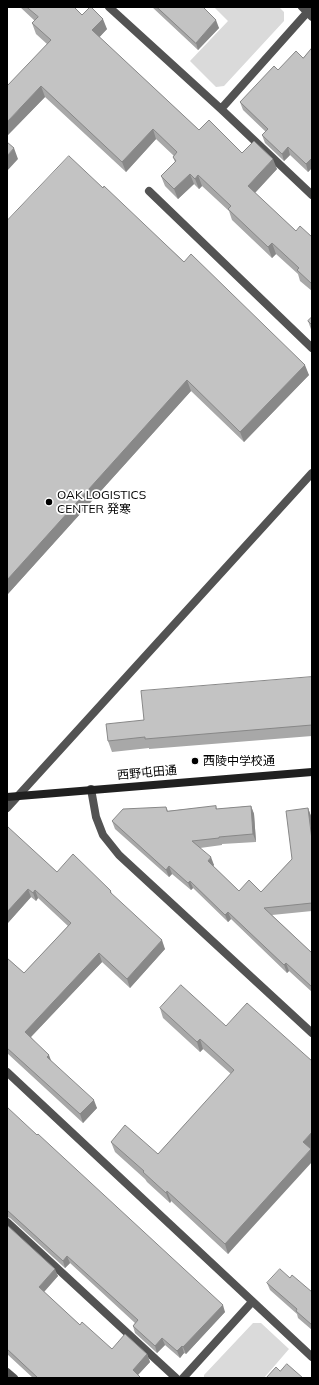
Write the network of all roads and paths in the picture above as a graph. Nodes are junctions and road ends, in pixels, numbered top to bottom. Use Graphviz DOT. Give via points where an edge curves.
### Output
graph roads {
  1 [pos="109,7"];
  2 [pos="308,11"];
  3 [pos="221,109"];
  4 [pos="149,191"];
  5 [pos="312,195"];
  6 [pos="312,348"];
  7 [pos="312,473"];
  8 [pos="312,772"];
  9 [pos="91,789"];
  10 [pos="18,796"];
  11 [pos="7,797"];
  12 [pos="7,808"];
  13 [pos="312,1033"];
  14 [pos="7,1072"];
  15 [pos="7,1222"];
  16 [pos="252,1302"];
  17 [pos="312,1357"];
  18 [pos="7,1372"];
  19 [pos="14,1378"];
  20 [pos="176,1378"];
  21 [pos="183,1378"];
  1 -- 3 [label="street"];
  2 -- 3 [label="street"];
  3 -- 5 [label="street"];
  4 -- 6 [label="street"];
  7 -- 10 [label="street"];
  8 -- 9 [label="street, 西野屯田通"];
  9 -- 10 [label="street, 西野屯田通"];
  9 -- 13 [label="street" via="96,817 103,835 119,855"];
  10 -- 11 [label="street, 西野屯田通"];
  10 -- 12 [label="street"];
  14 -- 16 [label="street"];
  15 -- 20 [label="street"];
  16 -- 17 [label="street"];
  16 -- 21 [label="street"];
  18 -- 19 [label="street"];
}
